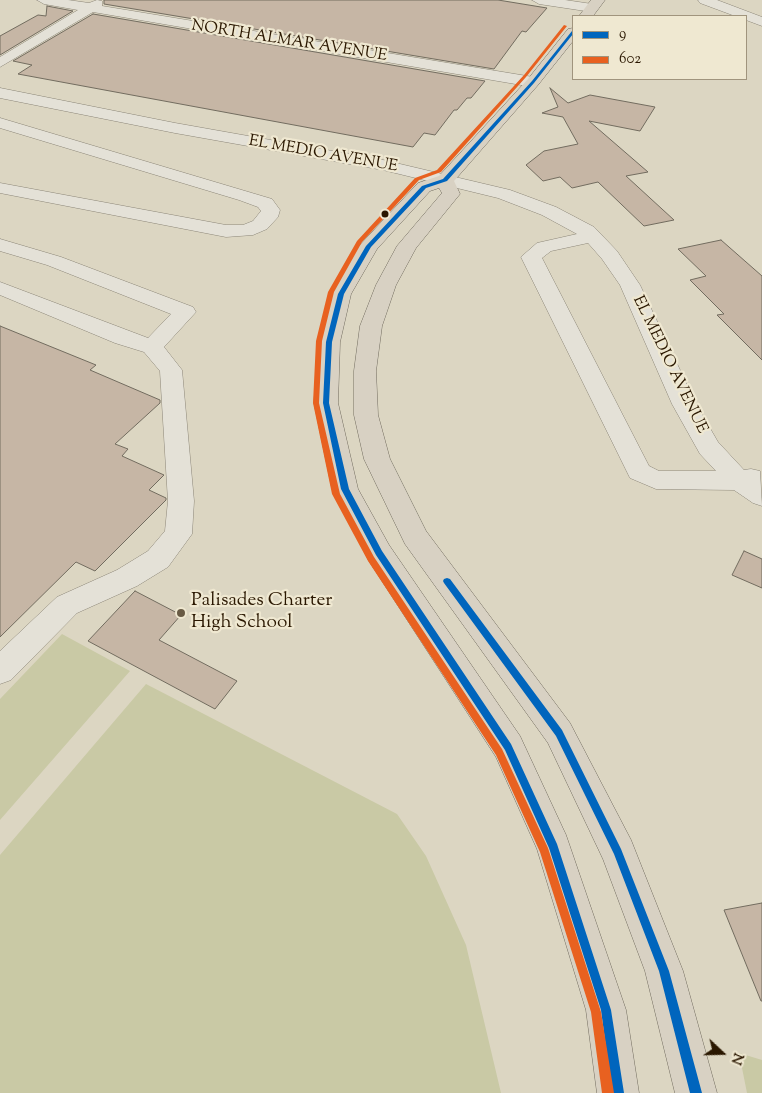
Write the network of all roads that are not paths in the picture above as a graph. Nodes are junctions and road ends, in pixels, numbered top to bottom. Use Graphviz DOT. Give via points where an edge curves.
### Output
graph roads {
  1 [pos="44,0"];
  2 [pos="105,0"];
  3 [pos="539,0"];
  4 [pos="705,0"];
  5 [pos="592,8"];
  6 [pos="89,9"];
  7 [pos="744,15"];
  8 [pos="747,16"];
  9 [pos="762,22"];
  10 [pos="572,33"];
  11 [pos="0,63"];
  12 [pos="533,82"];
  13 [pos="0,93"];
  14 [pos="0,123"];
  15 [pos="445,180"];
  16 [pos="0,188"];
  17 [pos="592,236"];
  18 [pos="0,245"];
  19 [pos="0,288"];
  20 [pos="152,347"];
  21 [pos="751,478"];
  22 [pos="762,496"];
  23 [pos="0,671"];
  24 [pos="618,1093"];
  25 [pos="696,1093"];
  1 -- 6 [label="street, NORTH ALMAR AVENUE"];
  2 -- 6 [label="street"];
  3 -- 5 [label="street"];
  4 -- 7 [label="street"];
  6 -- 11 [label="street"];
  6 -- 12 [label="street, NORTH ALMAR AVENUE"];
  8 -- 9 [label="street"];
  10 -- 12 [label="main road"];
  12 -- 15 [label="main road"];
  13 -- 15 [label="street, EL MEDIO AVENUE" via="383,165"];
  14 -- 16 [label="street" via="245,196 265,203 271,210 269,217 260,225 246,231 226,230"];
  15 -- 17 [label="street, EL MEDIO AVENUE" via="504,194 548,211 587,230"];
  15 -- 24 [label="main road" via="424,187 369,246 341,294 328,342 326,403 344,488 379,553 508,747 554,847 606,1010"];
  15 -- 25 [label="main road" via="451,194 407,246 386,285 371,326 365,371 366,415 377,460 414,537 559,733 618,852 664,971"];
  17 -- 21 [label="street, EL MEDIO AVENUE" via="610,255 630,285 684,404 709,448"];
  17 -- 21 [label="street" via="544,248 531,257 639,472 656,480"];
  18 -- 20 [label="street" via="185,312"];
  19 -- 20 [label="street"];
  20 -- 23 [label="street" via="171,370 181,501 178,534 158,559 126,578 67,605"];
  21 -- 22 [label="street, EL MEDIO AVENUE"];
}
